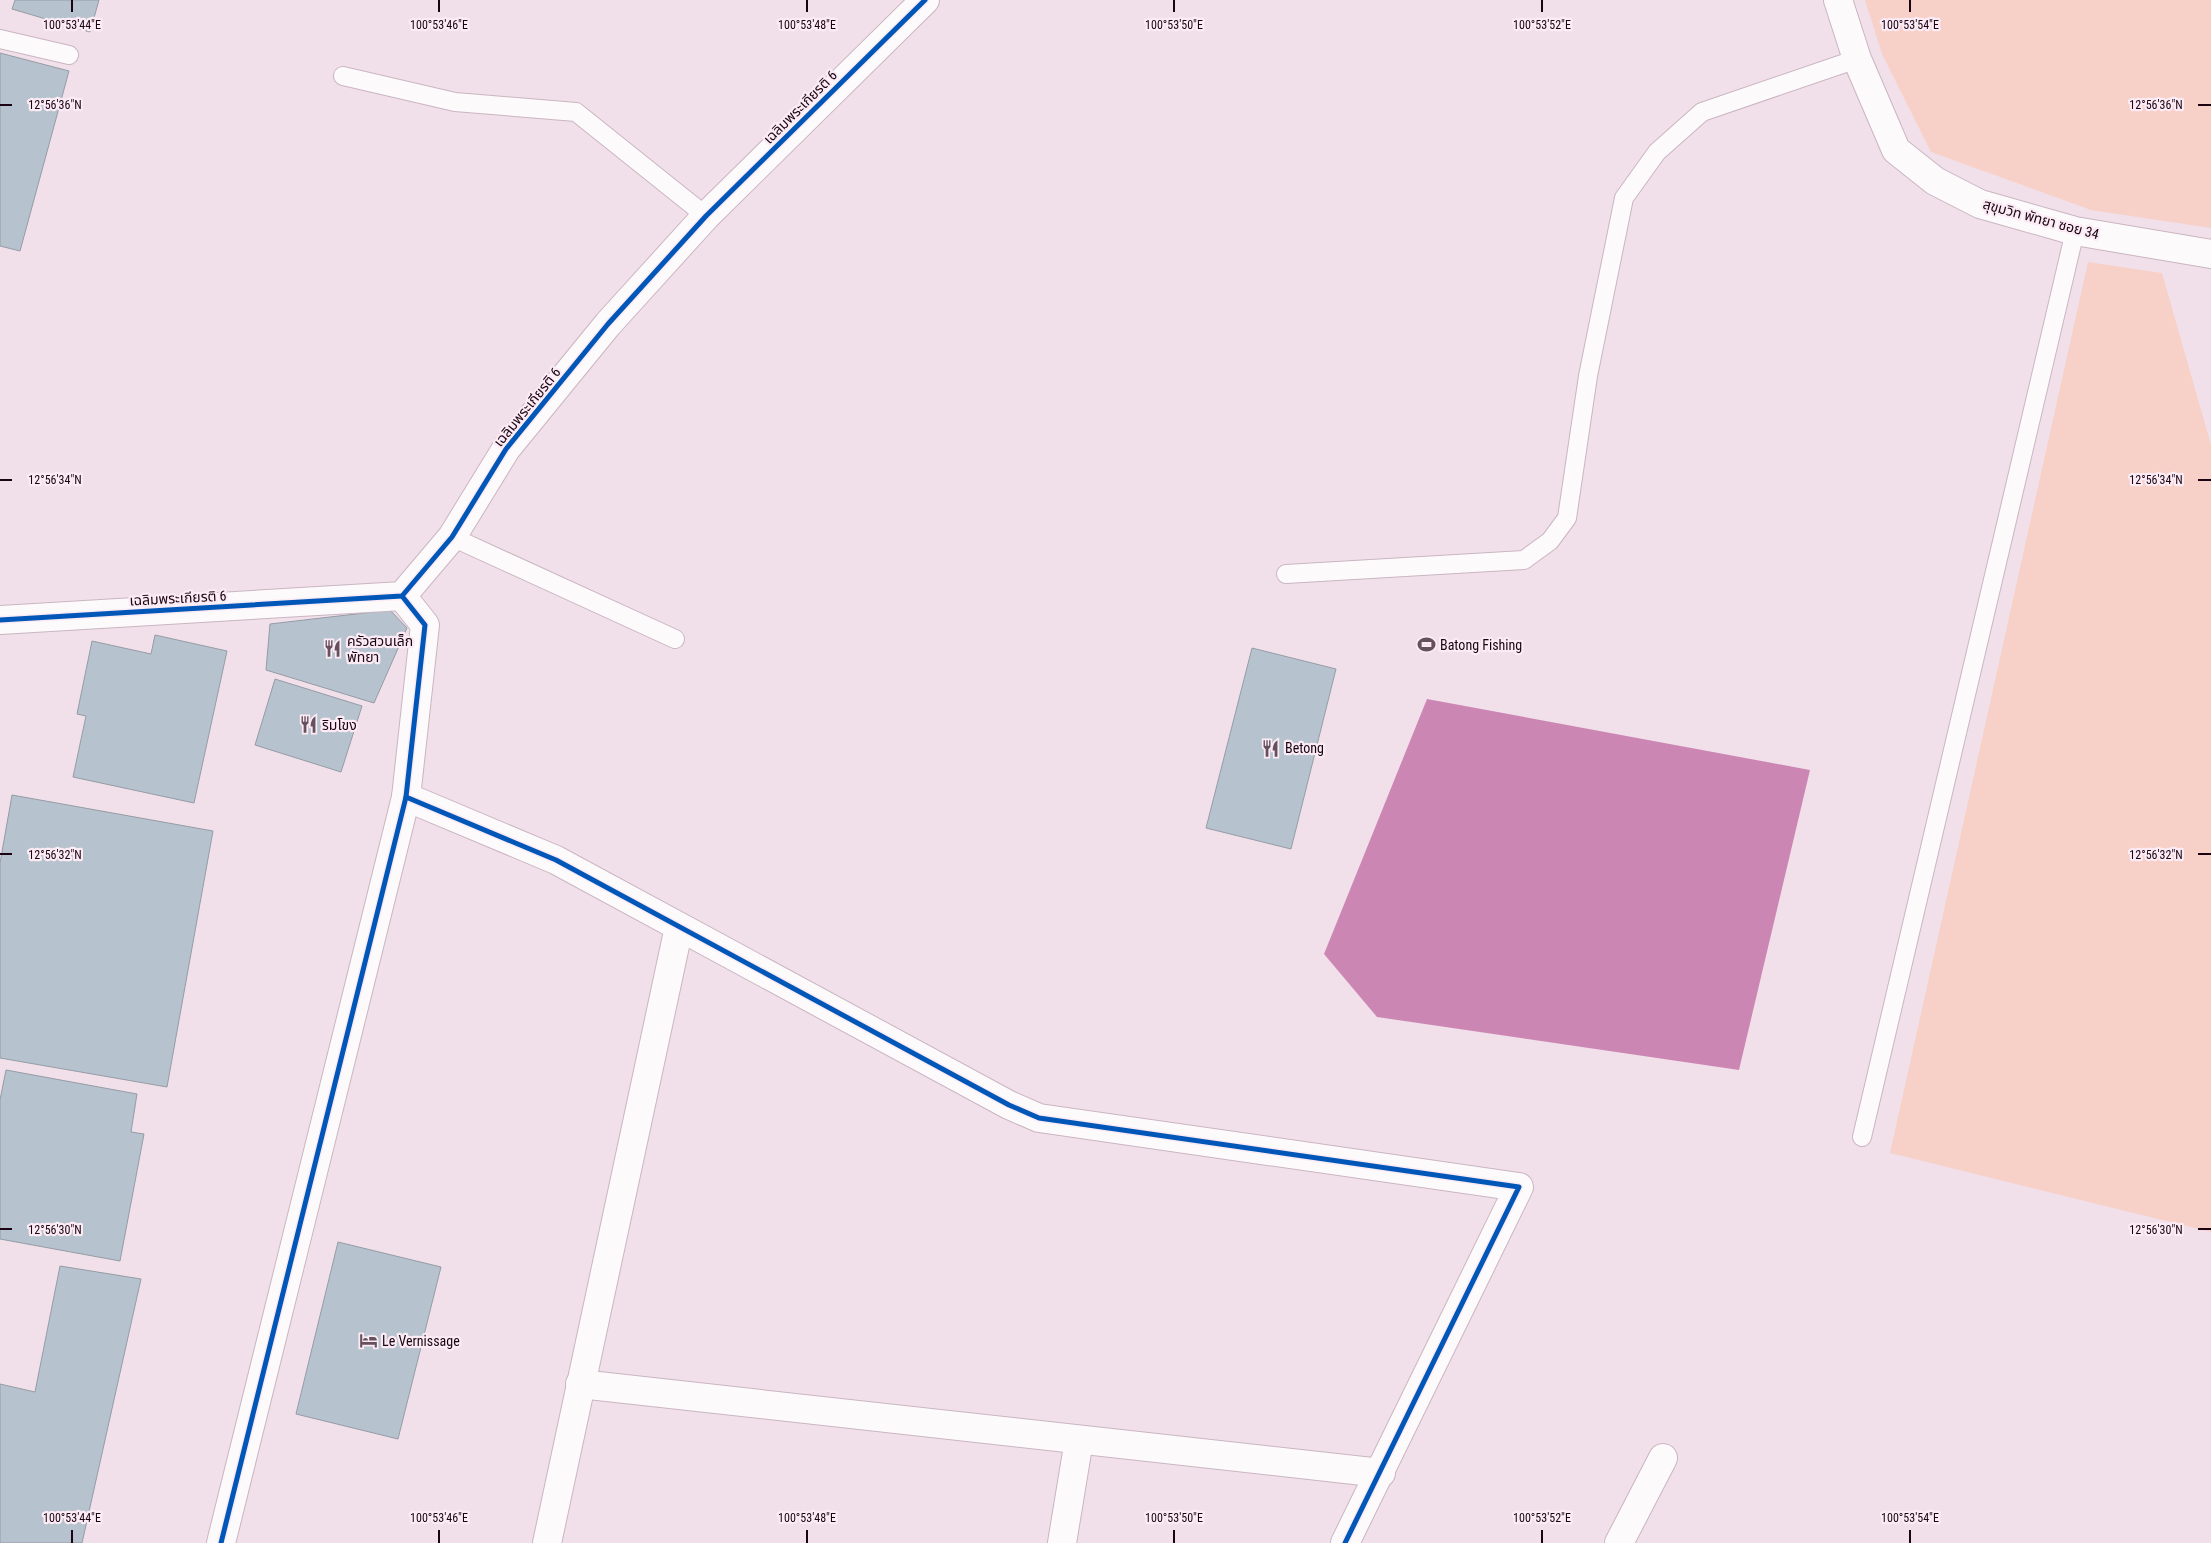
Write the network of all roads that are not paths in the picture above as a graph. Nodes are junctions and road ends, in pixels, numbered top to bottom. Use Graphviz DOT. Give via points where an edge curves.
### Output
graph roads {
  1 [pos="924,0"];
  2 [pos="1838,0"];
  3 [pos="0,39"];
  4 [pos="69,55"];
  5 [pos="1857,59"];
  6 [pos="343,76"];
  7 [pos="706,216"];
  8 [pos="2075,231"];
  9 [pos="2211,254"];
  10 [pos="452,537"];
  11 [pos="1286,574"];
  12 [pos="402,596"];
  13 [pos="0,620"];
  14 [pos="675,639"];
  15 [pos="406,797"];
  16 [pos="679,927"];
  17 [pos="1862,1137"];
  18 [pos="580,1384"];
  19 [pos="1079,1440"];
  20 [pos="1663,1458"];
  21 [pos="1381,1473"];
  22 [pos="220,1543"];
  23 [pos="547,1543"];
  24 [pos="1062,1543"];
  25 [pos="1345,1543"];
  26 [pos="1618,1543"];
  1 -- 7 [label="street, เฉลิมพระเกียรติ 6"];
  2 -- 5 [label="street, สุขุมวิท พัทยา ซอย 34"];
  3 -- 4 [label="lane"];
  5 -- 8 [label="street, สุขุมวิท พัทยา ซอย 34" via="1896,150 1935,181 1980,204"];
  5 -- 11 [label="lane" via="1702,112 1657,152 1624,198 1588,376 1567,518 1550,541 1524,560"];
  6 -- 7 [label="lane" via="455,102 576,112"];
  7 -- 10 [label="street, เฉลิมพระเกียรติ 6" via="608,324 506,449"];
  8 -- 9 [label="street, สุขุมวิท พัทยา ซอย 34"];
  8 -- 17 [label="lane"];
  10 -- 12 [label="street, เฉลิมพระเกียรติ 6"];
  10 -- 14 [label="lane"];
  12 -- 13 [label="street, เฉลิมพระเกียรติ 6"];
  12 -- 15 [label="street" via="425,625"];
  15 -- 16 [label="street" via="556,860"];
  15 -- 22 [label="street"];
  16 -- 18 [label="street"];
  16 -- 21 [label="street" via="1039,1118 1519,1187"];
  18 -- 19 [label="street"];
  18 -- 23 [label="street"];
  19 -- 21 [label="street"];
  19 -- 24 [label="street"];
  20 -- 26 [label="street"];
  21 -- 25 [label="street"];
}
